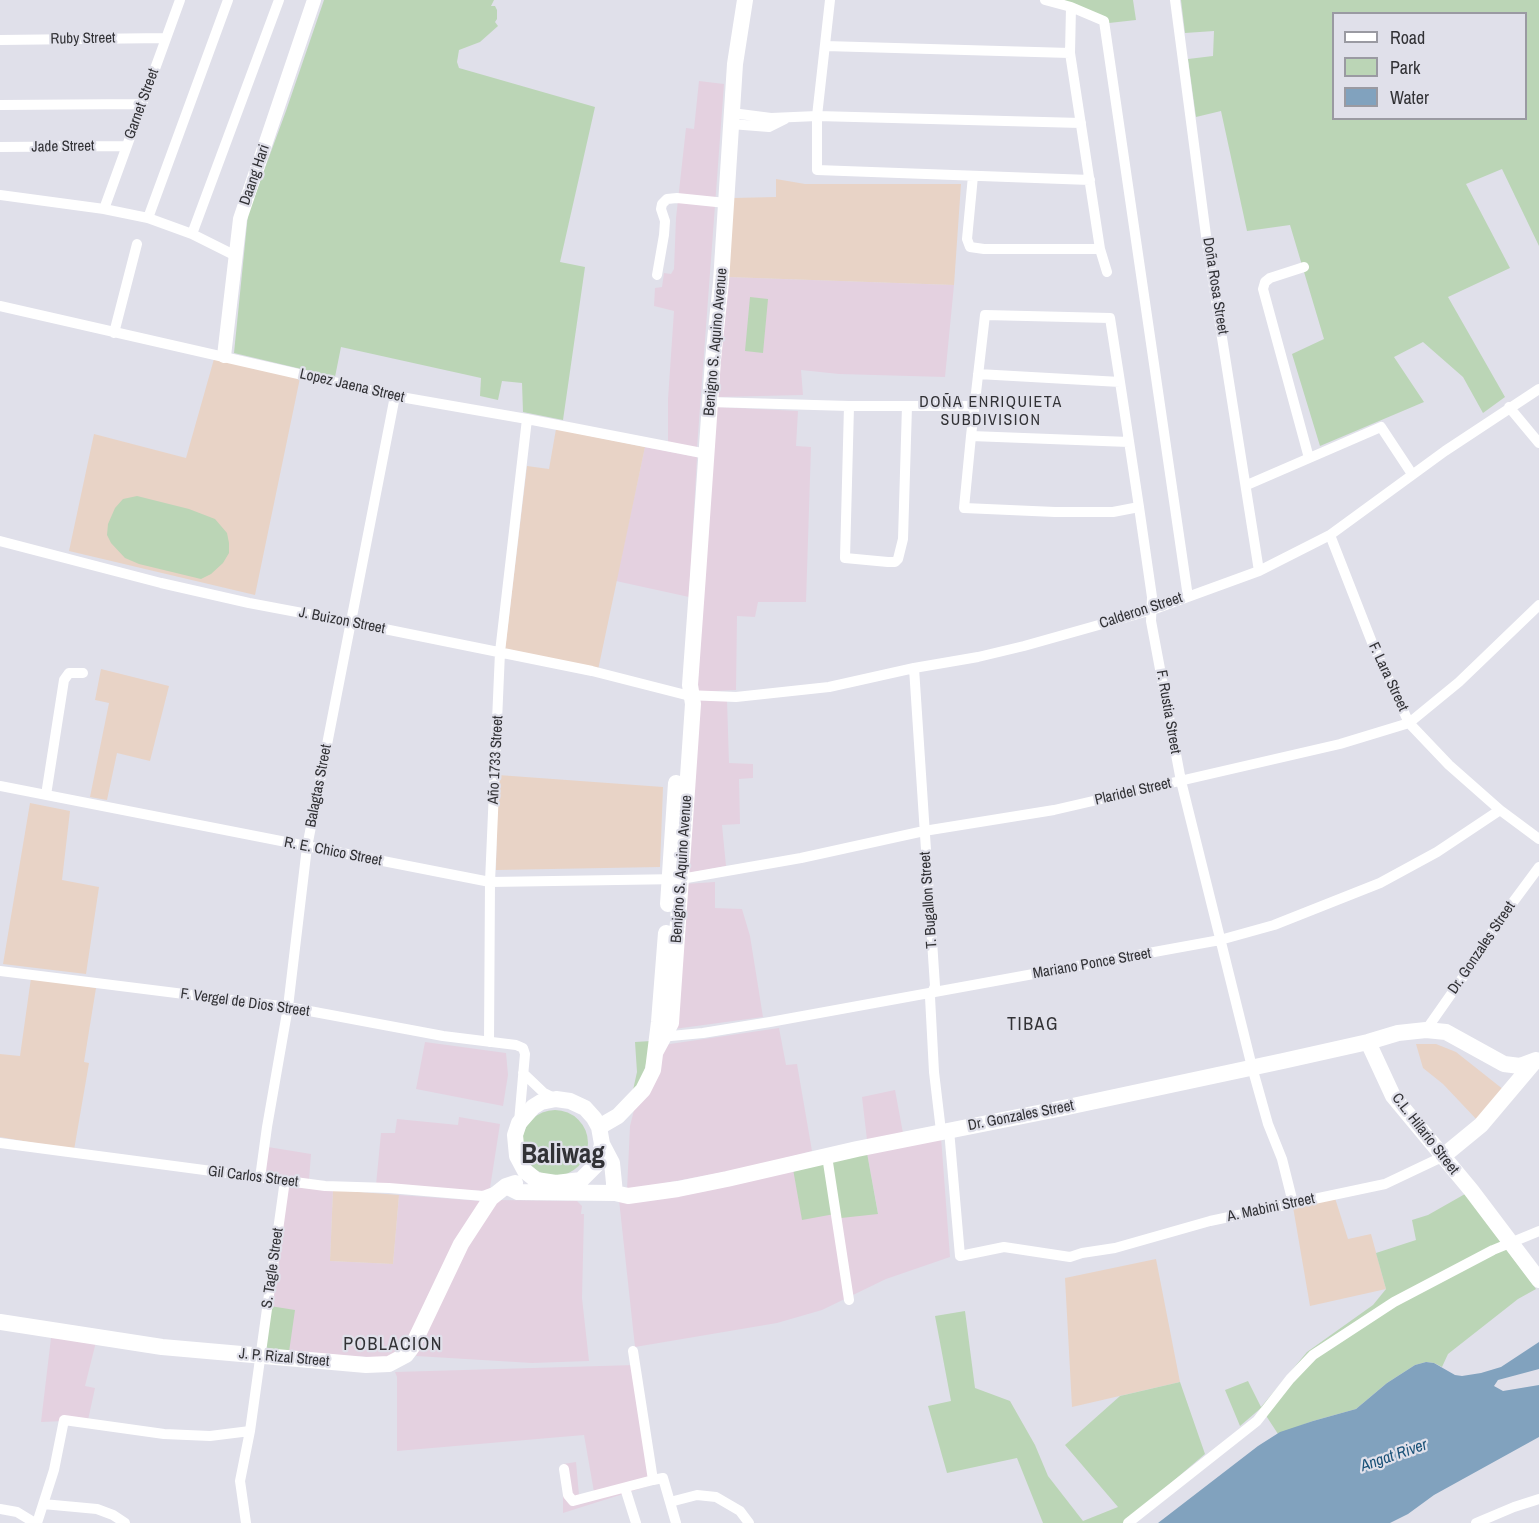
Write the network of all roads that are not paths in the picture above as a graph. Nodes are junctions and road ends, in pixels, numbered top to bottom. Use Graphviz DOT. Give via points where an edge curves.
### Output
graph roads {
  1 [pos="180,0"];
  2 [pos="228,0"];
  3 [pos="279,0"];
  4 [pos="314,0"];
  5 [pos="745,0"];
  6 [pos="830,0"];
  7 [pos="1045,0"];
  8 [pos="1175,0"];
  9 [pos="1071,7"];
  10 [pos="166,38"];
  11 [pos="0,40"];
  12 [pos="825,46"];
  13 [pos="1070,54"];
  14 [pos="142,104"];
  15 [pos="0,105"];
  16 [pos="817,116"];
  17 [pos="732,118"];
  18 [pos="1081,123"];
  19 [pos="126,146"];
  20 [pos="0,147"];
  21 [pos="973,176"];
  22 [pos="1090,180"];
  23 [pos="0,195"];
  24 [pos="726,203"];
  25 [pos="104,208"];
  26 [pos="148,218"];
  27 [pos="192,234"];
  28 [pos="137,244"];
  29 [pos="1100,249"];
  30 [pos="236,256"];
  31 [pos="1304,267"];
  32 [pos="1107,272"];
  33 [pos="657,275"];
  34 [pos="0,306"];
  35 [pos="114,333"];
  36 [pos="224,356"];
  37 [pos="978,374"];
  38 [pos="1120,382"];
  39 [pos="1539,388"];
  40 [pos="395,396"];
  41 [pos="710,402"];
  42 [pos="849,406"];
  43 [pos="907,406"];
  44 [pos="975,406"];
  45 [pos="1509,407"];
  46 [pos="527,419"];
  47 [pos="971,436"];
  48 [pos="1129,442"];
  49 [pos="1539,443"];
  50 [pos="707,454"];
  51 [pos="1309,458"];
  52 [pos="1412,474"];
  53 [pos="1247,485"];
  54 [pos="1139,507"];
  55 [pos="1330,535"];
  56 [pos="0,541"];
  57 [pos="1259,571"];
  58 [pos="1188,597"];
  59 [pos="1539,605"];
  60 [pos="1152,610"];
  61 [pos="350,622"];
  62 [pos="500,652"];
  63 [pos="914,668"];
  64 [pos="83,673"];
  65 [pos="689,692"];
  66 [pos="1409,723"];
  67 [pos="1181,781"];
  68 [pos="0,786"];
  69 [pos="46,795"];
  70 [pos="1500,810"];
  71 [pos="924,831"];
  72 [pos="1539,839"];
  73 [pos="307,847"];
  74 [pos="1539,867"];
  75 [pos="675,878"];
  76 [pos="490,882"];
  77 [pos="1220,940"];
  78 [pos="0,971"];
  79 [pos="933,991"];
  80 [pos="288,1007"];
  81 [pos="1426,1030"];
  82 [pos="489,1042"];
  83 [pos="659,1042"];
  84 [pos="1368,1042"];
  85 [pos="1538,1059"];
  86 [pos="1252,1067"];
  87 [pos="523,1073"];
  88 [pos="556,1099"];
  89 [pos="519,1123"];
  90 [pos="599,1127"];
  91 [pos="945,1131"];
  92 [pos="0,1143"];
  93 [pos="602,1144"];
  94 [pos="515,1149"];
  95 [pos="827,1156"];
  96 [pos="1442,1157"];
  97 [pos="260,1178"];
  98 [pos="285,1180"];
  99 [pos="543,1182"];
  100 [pos="506,1186"];
  101 [pos="615,1192"];
  102 [pos="1293,1203"];
  103 [pos="1539,1231"];
  104 [pos="960,1256"];
  105 [pos="1539,1280"];
  106 [pos="849,1300"];
  107 [pos="0,1322"];
  108 [pos="633,1351"];
  109 [pos="261,1356"];
  110 [pos="250,1431"];
  111 [pos="564,1469"];
  112 [pos="653,1480"];
  113 [pos="626,1488"];
  114 [pos="1539,1499"];
  115 [pos="670,1502"];
  116 [pos="43,1504"];
  117 [pos="0,1509"];
  118 [pos="36,1523"];
  119 [pos="125,1523"];
  120 [pos="246,1523"];
  121 [pos="636,1523"];
  122 [pos="676,1523"];
  123 [pos="749,1523"];
  124 [pos="1128,1523"];
  125 [pos="1476,1523"];
  1 -- 10 [label="street, Garnet Street"];
  2 -- 26 [label="street"];
  3 -- 27 [label="street"];
  4 -- 30 [label="street, Daang Hari" via="240,219"];
  5 -- 17 [label="main road, Benigno S. Aquino Avenue"];
  6 -- 12 [label="street"];
  7 -- 9 [label="street"];
  8 -- 53 [label="street, Doña Rosa Street" via="1207,243"];
  9 -- 13 [label="street"];
  9 -- 58 [label="street" via="1104,21"];
  10 -- 11 [label="street, Ruby Street"];
  10 -- 14 [label="street, Garnet Street"];
  12 -- 13 [label="street"];
  12 -- 16 [label="street"];
  13 -- 18 [label="street"];
  14 -- 15 [label="street"];
  14 -- 19 [label="street, Garnet Street"];
  16 -- 17 [label="street"];
  16 -- 18 [label="street"];
  16 -- 21 [label="street" via="817,170"];
  17 -- 24 [label="main road, Benigno S. Aquino Avenue"];
  18 -- 22 [label="street"];
  19 -- 20 [label="street, Jade Street"];
  19 -- 25 [label="street, Garnet Street"];
  21 -- 22 [label="street"];
  21 -- 29 [label="street" via="970,247"];
  22 -- 29 [label="street"];
  23 -- 25 [label="street"];
  24 -- 33 [label="street" via="666,199 662,204 664,235"];
  24 -- 41 [label="main road, Benigno S. Aquino Avenue"];
  25 -- 26 [label="street"];
  26 -- 27 [label="street"];
  27 -- 30 [label="street"];
  28 -- 35 [label="street"];
  29 -- 32 [label="street"];
  30 -- 36 [label="street, Daang Hari"];
  31 -- 51 [label="street" via="1270,278 1263,289"];
  34 -- 35 [label="street, Lopez Jaena Street"];
  35 -- 36 [label="street, Lopez Jaena Street"];
  36 -- 40 [label="street, Lopez Jaena Street"];
  37 -- 38 [label="street"];
  37 -- 38 [label="street, F. Rustia Street" via="985,315 1110,318"];
  37 -- 44 [label="street"];
  38 -- 48 [label="street, F. Rustia Street"];
  39 -- 45 [label="street, Calderon Street"];
  40 -- 46 [label="street, Lopez Jaena Street"];
  40 -- 61 [label="street, Balagtas Street"];
  41 -- 42 [label="street"];
  41 -- 50 [label="main road, Benigno S. Aquino Avenue"];
  42 -- 43 [label="street"];
  42 -- 43 [label="street" via="845,558 888,562 898,559 903,539"];
  43 -- 44 [label="street"];
  44 -- 47 [label="street"];
  45 -- 49 [label="street"];
  45 -- 52 [label="street, Calderon Street"];
  46 -- 50 [label="street, Lopez Jaena Street"];
  46 -- 62 [label="street, Año 1733 Street"];
  47 -- 48 [label="street"];
  47 -- 54 [label="street" via="964,508 1113,512"];
  48 -- 54 [label="street, F. Rustia Street"];
  50 -- 65 [label="main road, Benigno S. Aquino Avenue"];
  51 -- 52 [label="street" via="1381,427"];
  51 -- 53 [label="street"];
  52 -- 55 [label="street, Calderon Street"];
  53 -- 57 [label="street, Doña Rosa Street"];
  54 -- 60 [label="street, F. Rustia Street"];
  55 -- 57 [label="street, Calderon Street"];
  55 -- 66 [label="street, F. Lara Street"];
  56 -- 61 [label="street, J. Buizon Street" via="161,583"];
  57 -- 58 [label="street, Calderon Street"];
  58 -- 60 [label="street, Calderon Street"];
  59 -- 66 [label="street, Plaridel Street" via="1459,682"];
  60 -- 63 [label="street, Calderon Street" via="1024,646"];
  60 -- 67 [label="street, F. Rustia Street"];
  61 -- 62 [label="street, J. Buizon Street"];
  61 -- 73 [label="street, Balagtas Street"];
  62 -- 65 [label="street, J. Buizon Street"];
  62 -- 76 [label="street, Año 1733 Street"];
  63 -- 65 [label="street, Calderon Street" via="829,687 736,697"];
  63 -- 71 [label="street, T. Bugallon Street"];
  64 -- 69 [label="street" via="69,673 64,680"];
  65 -- 75 [label="main road, Benigno S. Aquino Avenue" via="682,703"];
  66 -- 67 [label="street, Plaridel Street" via="1340,744"];
  66 -- 70 [label="street, F. Lara Street"];
  67 -- 71 [label="street, Plaridel Street" via="1054,810"];
  67 -- 77 [label="street, F. Rustia Street"];
  68 -- 69 [label="street, R. E. Chico Street"];
  69 -- 73 [label="street, R. E. Chico Street"];
  70 -- 72 [label="street, F. Lara Street"];
  70 -- 77 [label="street, Mariano Ponce Street" via="1437,852 1380,883 1274,925"];
  71 -- 75 [label="street, Plaridel Street" via="801,858"];
  71 -- 79 [label="street, T. Bugallon Street"];
  73 -- 76 [label="street, R. E. Chico Street"];
  73 -- 80 [label="street, Balagtas Street"];
  74 -- 81 [label="street, Dr. Gonzales Street"];
  75 -- 76 [label="street, R. E. Chico Street"];
  75 -- 83 [label="main road, Benigno S. Aquino Avenue"];
  76 -- 82 [label="street, Año 1733 Street"];
  77 -- 79 [label="street, Mariano Ponce Street"];
  77 -- 86 [label="street, F. Rustia Street"];
  78 -- 80 [label="street, F. Vergel de Dios Street"];
  79 -- 83 [label="street, Mariano Ponce Street"];
  79 -- 91 [label="street, T. Bugallon Street" via="930,997 934,1072"];
  80 -- 82 [label="street, F. Vergel de Dios Street"];
  80 -- 97 [label="street, Balagtas Street"];
  81 -- 84 [label="main road, Dr. Gonzales Street"];
  81 -- 85 [label="main road, Dr. Gonzales Street" via="1446,1032 1503,1065 1521,1066"];
  82 -- 87 [label="street" via="523,1048"];
  83 -- 90 [label="main road, Benigno S. Aquino Avenue" via="653,1070 643,1090 618,1116"];
  84 -- 86 [label="main road, Dr. Gonzales Street"];
  84 -- 96 [label="main road, C.L. Hilario Street" via="1393,1096"];
  85 -- 96 [label="main road, A. Mabini Street" via="1481,1125"];
  86 -- 91 [label="main road, Dr. Gonzales Street"];
  86 -- 102 [label="street, F. Rustia Street"];
  87 -- 88 [label="street"];
  87 -- 89 [label="street"];
  88 -- 89 [label="main road" via="533,1107"];
  88 -- 90 [label="main road" via="585,1108"];
  89 -- 94 [label="main road"];
  90 -- 93 [label="main road"];
  91 -- 95 [label="main road, Dr. Gonzales Street"];
  91 -- 104 [label="street, T. Bugallon Street"];
  92 -- 97 [label="street, Gil Carlos Street"];
  93 -- 99 [label="main road" via="598,1163 584,1178"];
  93 -- 101 [label="main road" via="612,1163"];
  94 -- 99 [label="main road" via="525,1171"];
  94 -- 100 [label="main road"];
  95 -- 101 [label="main road, Dr. Gonzales Street" via="678,1189 628,1196"];
  95 -- 106 [label="street"];
  96 -- 102 [label="street, A. Mabini Street" via="1385,1184"];
  96 -- 105 [label="main road, C.L. Hilario Street"];
  97 -- 98 [label="street, Gil Carlos Street"];
  98 -- 100 [label="street, Gil Carlos Street" via="483,1196"];
  98 -- 109 [label="street, S. Tagle Street"];
  99 -- 100 [label="main road"];
  100 -- 101 [label="main road, Dr. Gonzales Street" via="518,1192"];
  100 -- 109 [label="main road, J. P. Rizal Street" via="492,1197 463,1241 411,1347 398,1360 366,1365"];
  102 -- 104 [label="street, A. Mabini Street" via="1070,1257 1004,1247"];
  103 -- 124 [label="street" via="1493,1250 1394,1302 1313,1355 1257,1421"];
  107 -- 109 [label="main road, J. P. Rizal Street" via="162,1347"];
  108 -- 112 [label="street"];
  109 -- 110 [label="street, S. Tagle Street"];
  110 -- 116 [label="street" via="210,1436 175,1434 64,1420"];
  110 -- 120 [label="street, S. Tagle Street" via="240,1481"];
  111 -- 113 [label="street" via="568,1495 573,1501"];
  112 -- 113 [label="street"];
  112 -- 115 [label="street" via="663,1478"];
  113 -- 121 [label="street"];
  114 -- 125 [label="street"];
  115 -- 122 [label="street"];
  115 -- 123 [label="street" via="697,1495 716,1497 740,1511"];
  116 -- 118 [label="street"];
  116 -- 119 [label="street" via="97,1509"];
  117 -- 118 [label="street" via="17,1512"];
}
